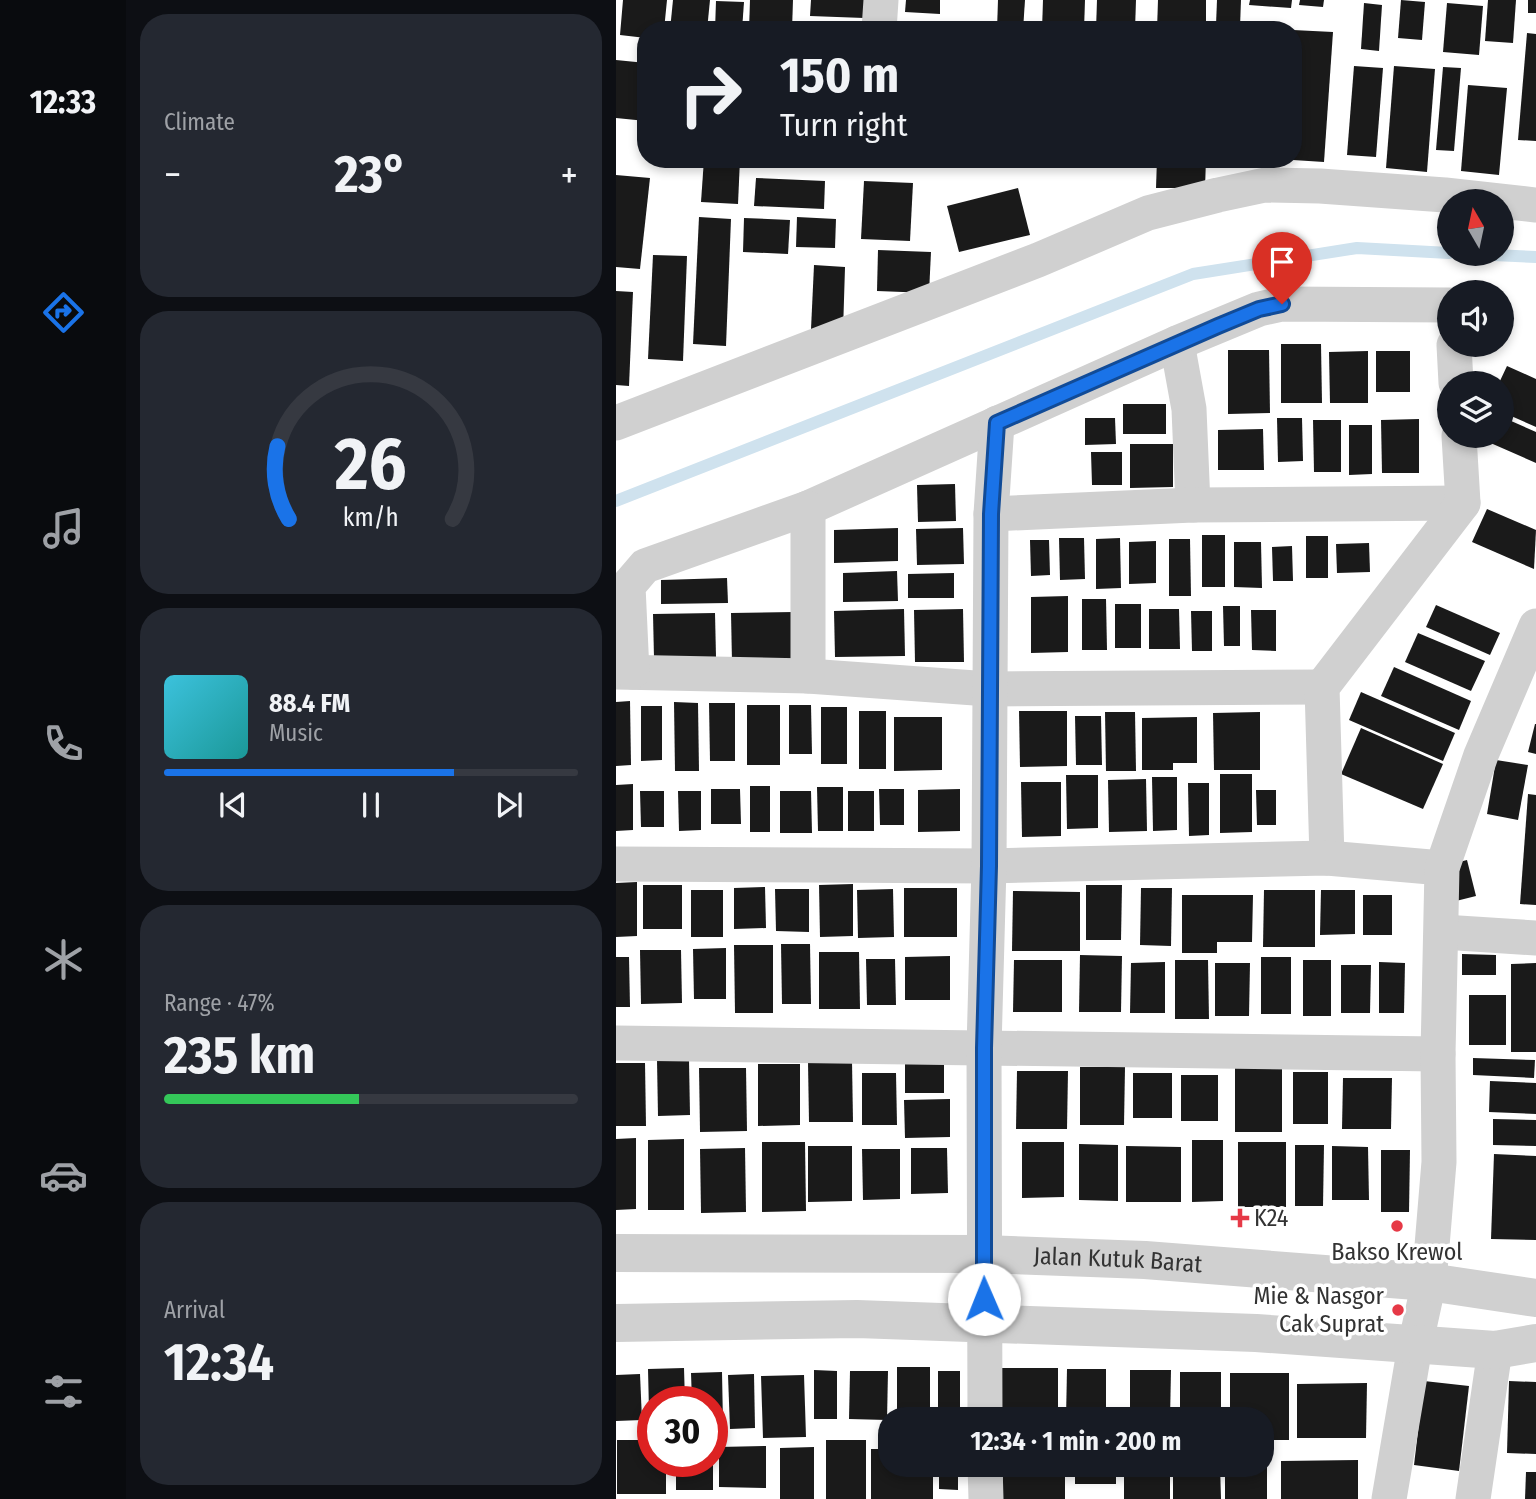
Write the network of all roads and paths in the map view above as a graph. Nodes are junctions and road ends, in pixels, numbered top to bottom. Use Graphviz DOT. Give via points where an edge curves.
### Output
graph roads {
  1 [pos="881,0"];
  2 [pos="880,21"];
  3 [pos="1536,205"];
  4 [pos="1437,305"];
  5 [pos="1177,343"];
  6 [pos="616,423"];
  7 [pos="997,423"];
  8 [pos="1460,448"];
  9 [pos="1463,503"];
  10 [pos="1193,505"];
  11 [pos="808,508"];
  12 [pos="991,514"];
  13 [pos="1536,626"];
  14 [pos="624,672"];
  15 [pos="808,676"];
  16 [pos="1322,687"];
  17 [pos="989,689"];
  18 [pos="1327,858"];
  19 [pos="616,863"];
  20 [pos="989,866"];
  21 [pos="1443,868"];
  22 [pos="1443,932"];
  23 [pos="1536,937"];
  24 [pos="616,1043"];
  25 [pos="984,1048"];
  26 [pos="1438,1054"];
  27 [pos="616,1253"];
  28 [pos="983,1254"];
  29 [pos="1429,1282"];
  30 [pos="1536,1298"];
  31 [pos="984,1322"];
  32 [pos="616,1323"];
  33 [pos="1536,1343"];
  34 [pos="1415,1346"];
  35 [pos="1494,1354"];
  36 [pos="1536,1361"];
  37 [pos="985,1407"];
  38 [pos="985,1477"];
  39 [pos="986,1499"];
  40 [pos="1389,1499"];
  41 [pos="1472,1499"];
  1 -- 2 [label="street"];
  3 -- 6 [label="street" via="1320,186 1265,185 1218,195 1148,212 1038,260"];
  4 -- 5 [label="street" via="1282,304"];
  5 -- 7 [label="street"];
  5 -- 10 [label="street" via="1189,409"];
  7 -- 11 [label="street"];
  7 -- 12 [label="street"];
  8 -- 9 [label="street"];
  9 -- 10 [label="street"];
  9 -- 16 [label="street"];
  10 -- 12 [label="street"];
  11 -- 14 [label="street" via="645,566 628,586"];
  11 -- 15 [label="street"];
  12 -- 17 [label="street"];
  13 -- 21 [label="street" via="1481,755"];
  14 -- 15 [label="street"];
  15 -- 17 [label="street"];
  16 -- 17 [label="street"];
  16 -- 18 [label="street"];
  17 -- 20 [label="street"];
  18 -- 20 [label="street"];
  18 -- 21 [label="street"];
  19 -- 20 [label="street"];
  20 -- 25 [label="street"];
  21 -- 22 [label="street"];
  22 -- 23 [label="street"];
  22 -- 26 [label="street"];
  24 -- 25 [label="street"];
  25 -- 26 [label="street"];
  25 -- 28 [label="street"];
  26 -- 29 [label="street" via="1439,1162"];
  27 -- 28 [label="street, Jalan Kutuk Barat"];
  28 -- 29 [label="street, Jalan Kutuk Barat" via="1185,1262"];
  28 -- 31 [label="street"];
  29 -- 30 [label="street, Jalan Kutuk Barat"];
  29 -- 34 [label="street"];
  31 -- 32 [label="street"];
  31 -- 34 [label="street" via="1256,1333"];
  31 -- 37 [label="street"];
  33 -- 35 [label="street"];
  34 -- 35 [label="street"];
  34 -- 40 [label="street"];
  35 -- 36 [label="street"];
  35 -- 41 [label="street"];
  38 -- 39 [label="street"];
}
